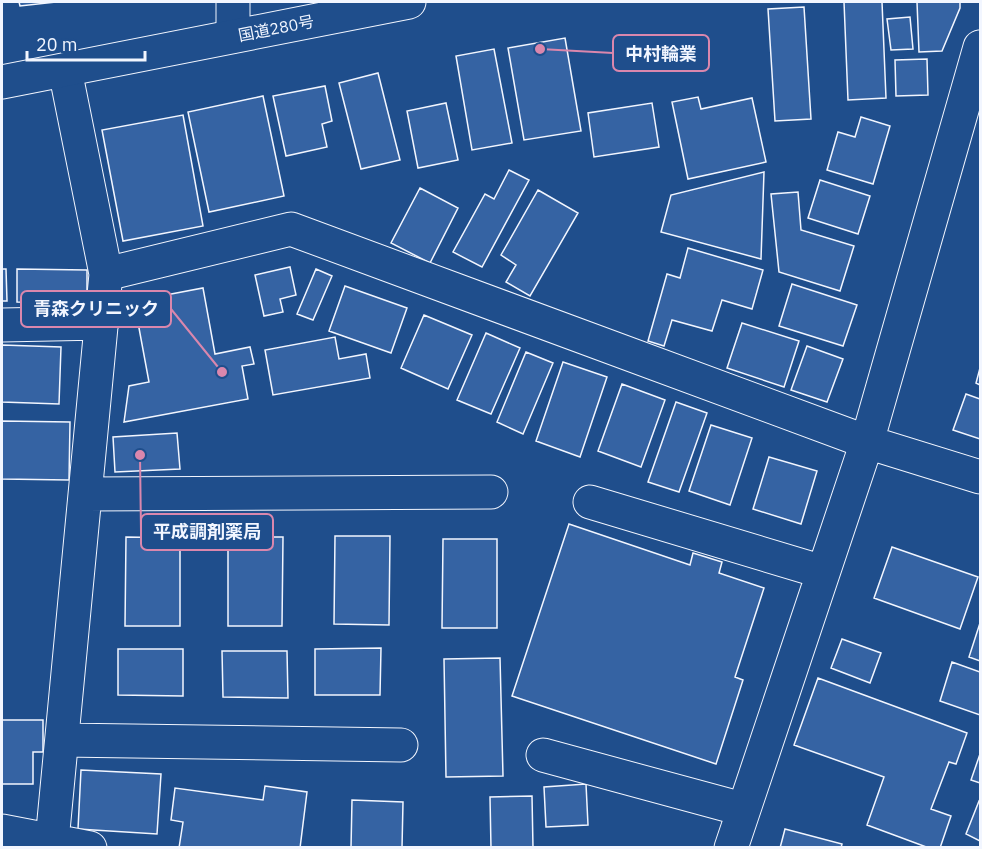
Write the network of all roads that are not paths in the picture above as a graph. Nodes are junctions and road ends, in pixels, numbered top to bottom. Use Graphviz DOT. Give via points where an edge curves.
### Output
graph roads {
  1 [pos="233,2"];
  2 [pos="409,2"];
  3 [pos="233,36"];
  4 [pos="981,47"];
  5 [pos="65,70"];
  6 [pos="2,82"];
  7 [pos="106,274"];
  8 [pos="102,323"];
  9 [pos="2,325"];
  10 [pos="867,442"];
  11 [pos="981,477"];
  12 [pos="491,492"];
  13 [pos="85,494"];
  14 [pos="590,502"];
  15 [pos="823,572"];
  16 [pos="62,740"];
  17 [pos="401,745"];
  18 [pos="543,755"];
  19 [pos="742,810"];
  20 [pos="2,831"];
  21 [pos="52,841"];
  22 [pos="90,848"];
  23 [pos="731,848"];
  1 -- 3 [label="main road"];
  2 -- 3 [label="main road, 国道280号"];
  3 -- 5 [label="main road, 国道280号"];
  4 -- 10 [label="main road"];
  5 -- 6 [label="main road, 国道280号"];
  5 -- 7 [label="main road"];
  7 -- 8 [label="main road"];
  7 -- 10 [label="main road" via="291,229"];
  8 -- 9 [label="main road"];
  8 -- 13 [label="main road"];
  10 -- 11 [label="main road"];
  10 -- 15 [label="main road"];
  12 -- 13 [label="main road"];
  13 -- 16 [label="main road"];
  14 -- 15 [label="main road"];
  15 -- 19 [label="main road"];
  16 -- 17 [label="main road"];
  16 -- 21 [label="main road"];
  18 -- 19 [label="main road"];
  19 -- 23 [label="main road"];
  20 -- 21 [label="main road"];
  21 -- 22 [label="main road"];
}
